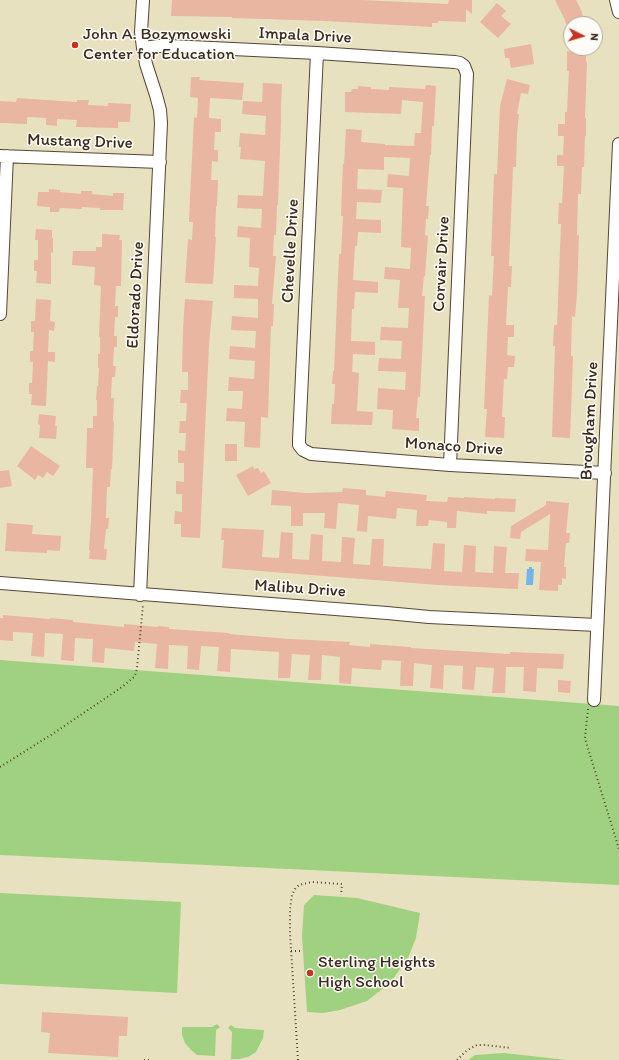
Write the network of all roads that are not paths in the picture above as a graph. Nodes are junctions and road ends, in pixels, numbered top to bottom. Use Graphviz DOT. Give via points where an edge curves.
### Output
graph roads {
  1 [pos="143,0"];
  2 [pos="616,0"];
  3 [pos="619,12"];
  4 [pos="143,48"];
  5 [pos="317,54"];
  6 [pos="464,66"];
  7 [pos="619,144"];
  8 [pos="4,156"];
  9 [pos="160,162"];
  10 [pos="0,314"];
  11 [pos="303,450"];
  12 [pos="450,465"];
  13 [pos="605,472"];
  14 [pos="0,583"];
  15 [pos="142,598"];
  16 [pos="597,624"];
  17 [pos="594,700"];
  1 -- 4 [label="street, Eldorado Drive"];
  2 -- 3 [label="street"];
  4 -- 5 [label="street, Impala Drive" via="169,46"];
  4 -- 9 [label="street, Eldorado Drive" via="160,110"];
  5 -- 6 [label="street, Impala Drive" via="455,62"];
  5 -- 11 [label="street, Chevelle Drive" via="299,440"];
  6 -- 12 [label="street, Corvair Drive" via="467,74"];
  7 -- 13 [label="street, Brougham Drive"];
  8 -- 9 [label="street, Mustang Drive"];
  8 -- 10 [label="street"];
  9 -- 15 [label="street, Eldorado Drive"];
  11 -- 12 [label="street, Monaco Drive" via="311,454"];
  12 -- 13 [label="street, Monaco Drive"];
  13 -- 16 [label="street, Brougham Drive"];
  14 -- 15 [label="street, Malibu Drive"];
  15 -- 16 [label="street, Malibu Drive" via="429,617"];
  16 -- 17 [label="street, Brougham Drive"];
}
